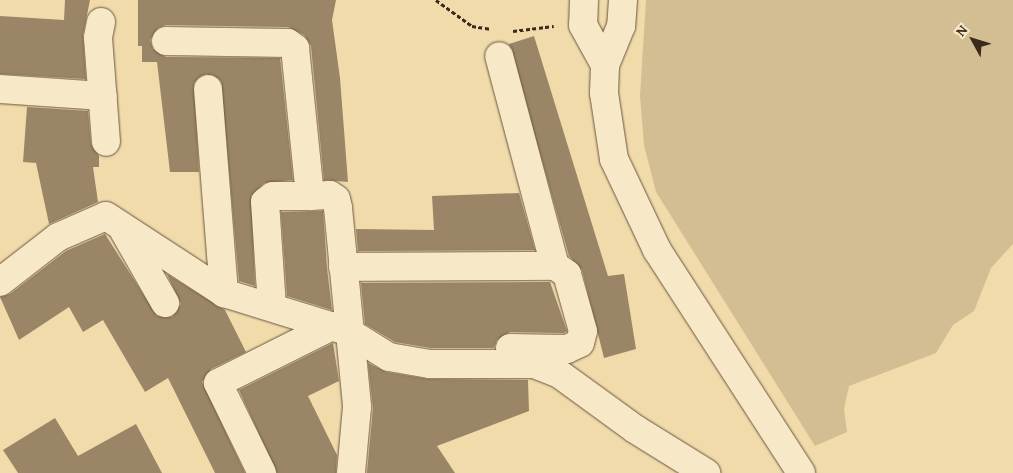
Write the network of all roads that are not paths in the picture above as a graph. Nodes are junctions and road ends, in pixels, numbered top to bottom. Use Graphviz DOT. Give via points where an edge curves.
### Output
graph roads {
  1 [pos="623,0"];
  2 [pos="583,13"];
  3 [pos="101,22"];
  4 [pos="501,39"];
  5 [pos="166,41"];
  6 [pos="605,65"];
  7 [pos="0,89"];
  8 [pos="208,89"];
  9 [pos="103,96"];
  10 [pos="106,142"];
  11 [pos="310,196"];
  12 [pos="122,227"];
  13 [pos="555,266"];
  14 [pos="343,268"];
  15 [pos="0,282"];
  16 [pos="224,293"];
  17 [pos="165,303"];
  18 [pos="272,307"];
  19 [pos="339,329"];
  20 [pos="371,346"];
  21 [pos="262,473"];
  22 [pos="352,473"];
  23 [pos="706,473"];
  24 [pos="801,473"];
  1 -- 6 [label="street" via="621,26"];
  2 -- 6 [label="street"];
  3 -- 9 [label="street"];
  4 -- 13 [label="street"];
  5 -- 11 [label="street" via="293,44"];
  6 -- 24 [label="street" via="604,93 612,152 632,203 657,250"];
  7 -- 9 [label="street"];
  8 -- 16 [label="street"];
  9 -- 10 [label="street"];
  11 -- 14 [label="street" via="330,195 336,199"];
  11 -- 18 [label="street" via="273,196 266,202"];
  12 -- 15 [label="street" via="106,216 58,237"];
  12 -- 16 [label="street"];
  12 -- 17 [label="street"];
  13 -- 14 [label="street"];
  13 -- 20 [label="street" via="567,274 583,331 580,343 568,349"];
  14 -- 19 [label="street"];
  16 -- 18 [label="street"];
  18 -- 19 [label="street"];
  19 -- 20 [label="street"];
  19 -- 21 [label="street" via="218,383"];
  19 -- 22 [label="street" via="357,407"];
  20 -- 23 [label="street" via="389,357 430,364 534,364 558,373 627,424"];
}
